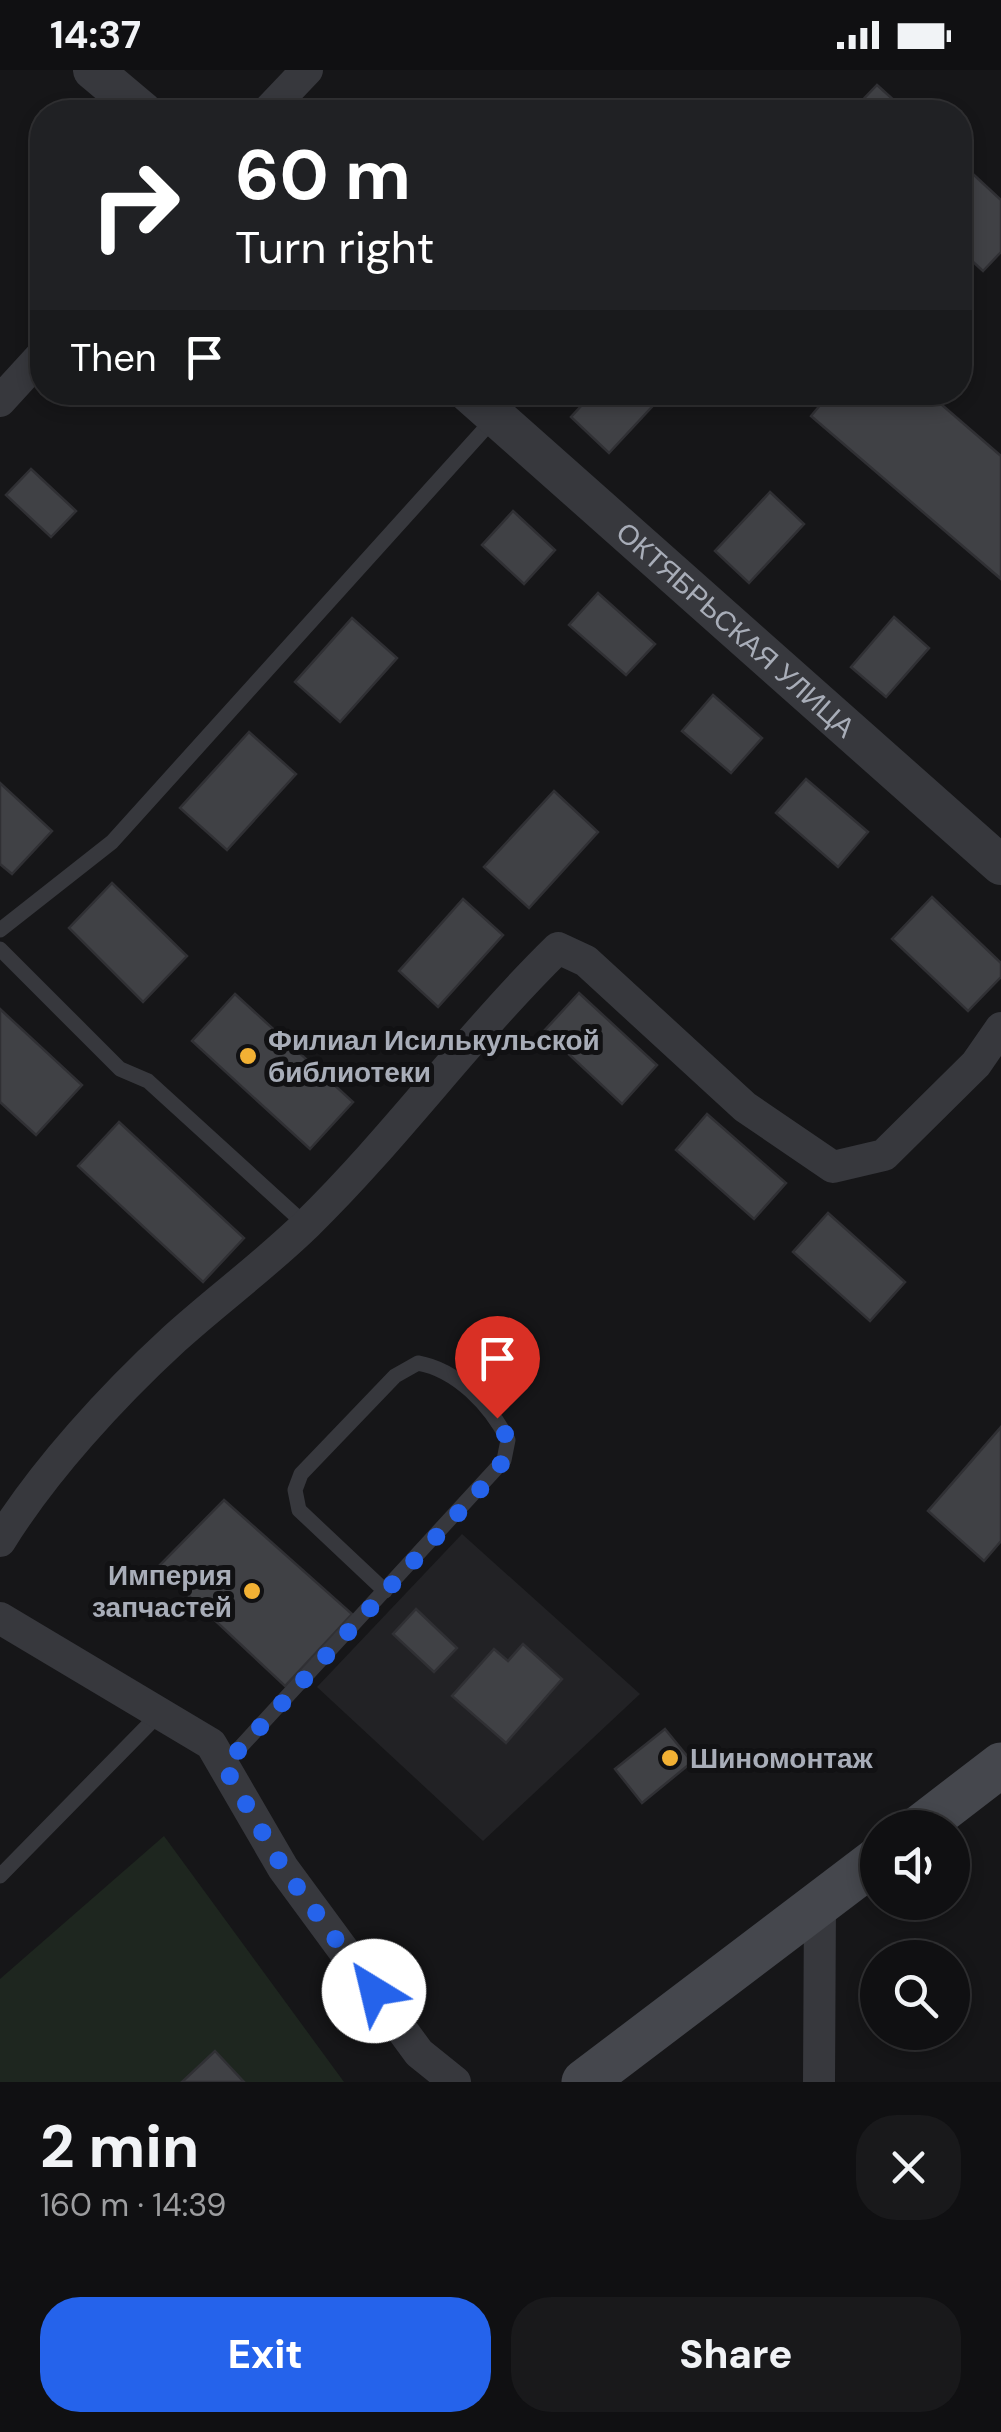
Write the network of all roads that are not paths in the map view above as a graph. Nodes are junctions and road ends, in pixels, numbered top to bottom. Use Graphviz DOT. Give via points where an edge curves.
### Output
graph roads {
  1 [pos="93,70"];
  2 [pos="306,70"];
  3 [pos="128,100"];
  4 [pos="278,100"];
  5 [pos="30,368"];
  6 [pos="0,400"];
  7 [pos="491,405"];
  8 [pos="498,405"];
  9 [pos="1001,865"];
  10 [pos="0,930"];
  11 [pos="0,949"];
  12 [pos="1001,1028"];
  13 [pos="306,1225"];
  14 [pos="0,1541"];
  15 [pos="385,1591"];
  16 [pos="0,1618"];
  17 [pos="160,1713"];
  18 [pos="224,1766"];
  19 [pos="1001,1766"];
  20 [pos="943,1810"];
  21 [pos="860,1872"];
  22 [pos="0,1876"];
  23 [pos="820,1902"];
  24 [pos="455,2082"];
  25 [pos="584,2082"];
  26 [pos="819,2082"];
  1 -- 3 [label="street"];
  2 -- 4 [label="street"];
  5 -- 6 [label="street"];
  7 -- 10 [label="lane" via="112,842"];
  8 -- 9 [label="street, ОКТЯБРЬСКАЯ УЛИЦА"];
  11 -- 13 [label="lane" via="120,1068 148,1081"];
  12 -- 13 [label="street" via="976,1064 884,1155 833,1168 745,1108 586,961 558,948"];
  13 -- 14 [label="street" via="172,1342 29,1494"];
  15 -- 15 [label="lane" via="487,1482 504,1460 508,1440 497,1418 456,1378 418,1362 395,1376 314,1460 295,1490 299,1510"];
  15 -- 18 [label="lane"];
  16 -- 17 [label="street"];
  17 -- 18 [label="street" via="211,1744"];
  17 -- 22 [label="lane"];
  18 -- 24 [label="street" via="283,1868 419,2053"];
  19 -- 20 [label="main road"];
  21 -- 23 [label="main road"];
  23 -- 25 [label="main road"];
  23 -- 26 [label="street"];
}
